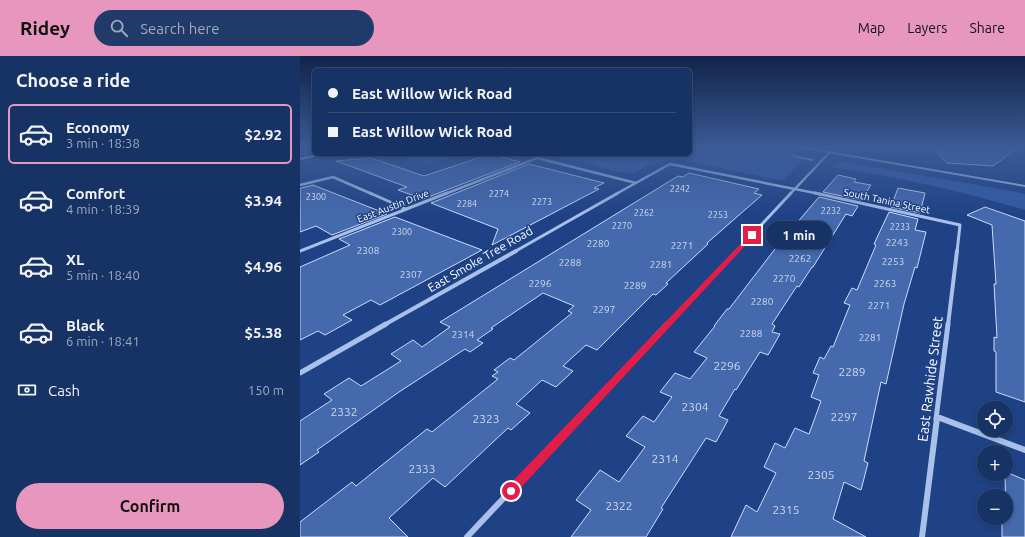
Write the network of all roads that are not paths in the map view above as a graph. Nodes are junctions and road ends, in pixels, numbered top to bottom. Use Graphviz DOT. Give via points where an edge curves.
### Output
graph roads {
  1 [pos="505,170"];
  2 [pos="586,170"];
  3 [pos="658,170"];
  4 [pos="702,170"];
  5 [pos="813,170"];
  6 [pos="933,170"];
  7 [pos="636,183"];
  8 [pos="300,185"];
  9 [pos="1025,186"];
  10 [pos="796,189"];
  11 [pos="406,209"];
  12 [pos="960,225"];
  13 [pos="300,251"];
  14 [pos="300,373"];
  15 [pos="938,417"];
  16 [pos="1025,450"];
  17 [pos="467,537"];
  18 [pos="922,537"];
  1 -- 11 [label="street, East Austin Drive"];
  2 -- 7 [label="street, East Austin Drive"];
  3 -- 7 [label="street, East Smoke Tree Road"];
  4 -- 10 [label="street, South Tanina Street"];
  5 -- 10 [label="street"];
  6 -- 9 [label="street"];
  7 -- 14 [label="street, East Smoke Tree Road"];
  8 -- 11 [label="street" via="333,177"];
  10 -- 12 [label="street, South Tanina Street"];
  10 -- 17 [label="street"];
  11 -- 13 [label="street, East Austin Drive"];
  12 -- 15 [label="street, East Rawhide Street"];
  15 -- 16 [label="street"];
  15 -- 18 [label="street, East Rawhide Street"];
}
